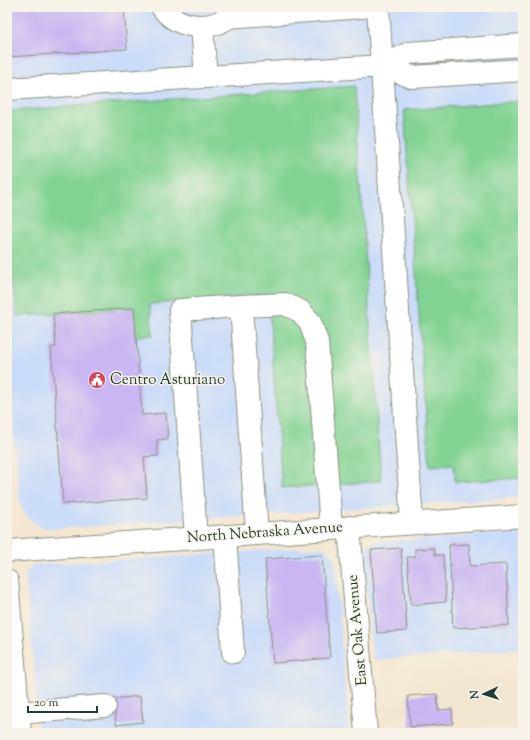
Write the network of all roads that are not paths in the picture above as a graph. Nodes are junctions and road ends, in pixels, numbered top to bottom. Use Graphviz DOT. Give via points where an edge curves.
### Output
graph roads {
  1 [pos="162,7"];
  2 [pos="363,7"];
  3 [pos="378,7"];
  4 [pos="233,12"];
  5 [pos="202,26"];
  6 [pos="523,45"];
  7 [pos="383,66"];
  8 [pos="523,70"];
  9 [pos="206,77"];
  10 [pos="7,89"];
  11 [pos="241,306"];
  12 [pos="523,516"];
  13 [pos="412,523"];
  14 [pos="340,528"];
  15 [pos="257,534"];
  16 [pos="225,536"];
  17 [pos="196,538"];
  18 [pos="7,551"];
  19 [pos="7,581"];
  20 [pos="10,646"];
  21 [pos="233,652"];
  22 [pos="105,706"];
  23 [pos="19,723"];
  24 [pos="366,733"];
  1 -- 5 [label="main road" via="179,22"];
  2 -- 4 [label="main road"];
  3 -- 7 [label="main road"];
  4 -- 5 [label="main road" via="226,19"];
  5 -- 9 [label="main road"];
  6 -- 7 [label="main road" via="409,54"];
  7 -- 8 [label="main road" via="412,78"];
  7 -- 9 [label="main road"];
  7 -- 13 [label="main road"];
  9 -- 10 [label="main road"];
  11 -- 14 [label="main road, East Oak Avenue" via="285,304 300,311 310,322 317,342"];
  11 -- 15 [label="main road"];
  11 -- 17 [label="main road, East Oak Avenue" via="180,310"];
  12 -- 13 [label="main road, North Nebraska Avenue"];
  13 -- 14 [label="main road, North Nebraska Avenue"];
  14 -- 15 [label="main road, North Nebraska Avenue"];
  14 -- 24 [label="main road, East Oak Avenue"];
  15 -- 16 [label="main road, North Nebraska Avenue"];
  16 -- 17 [label="main road, North Nebraska Avenue"];
  16 -- 21 [label="main road"];
  17 -- 18 [label="main road, North Nebraska Avenue"];
  19 -- 20 [label="main road"];
  20 -- 23 [label="main road"];
  22 -- 23 [label="main road"];
}
